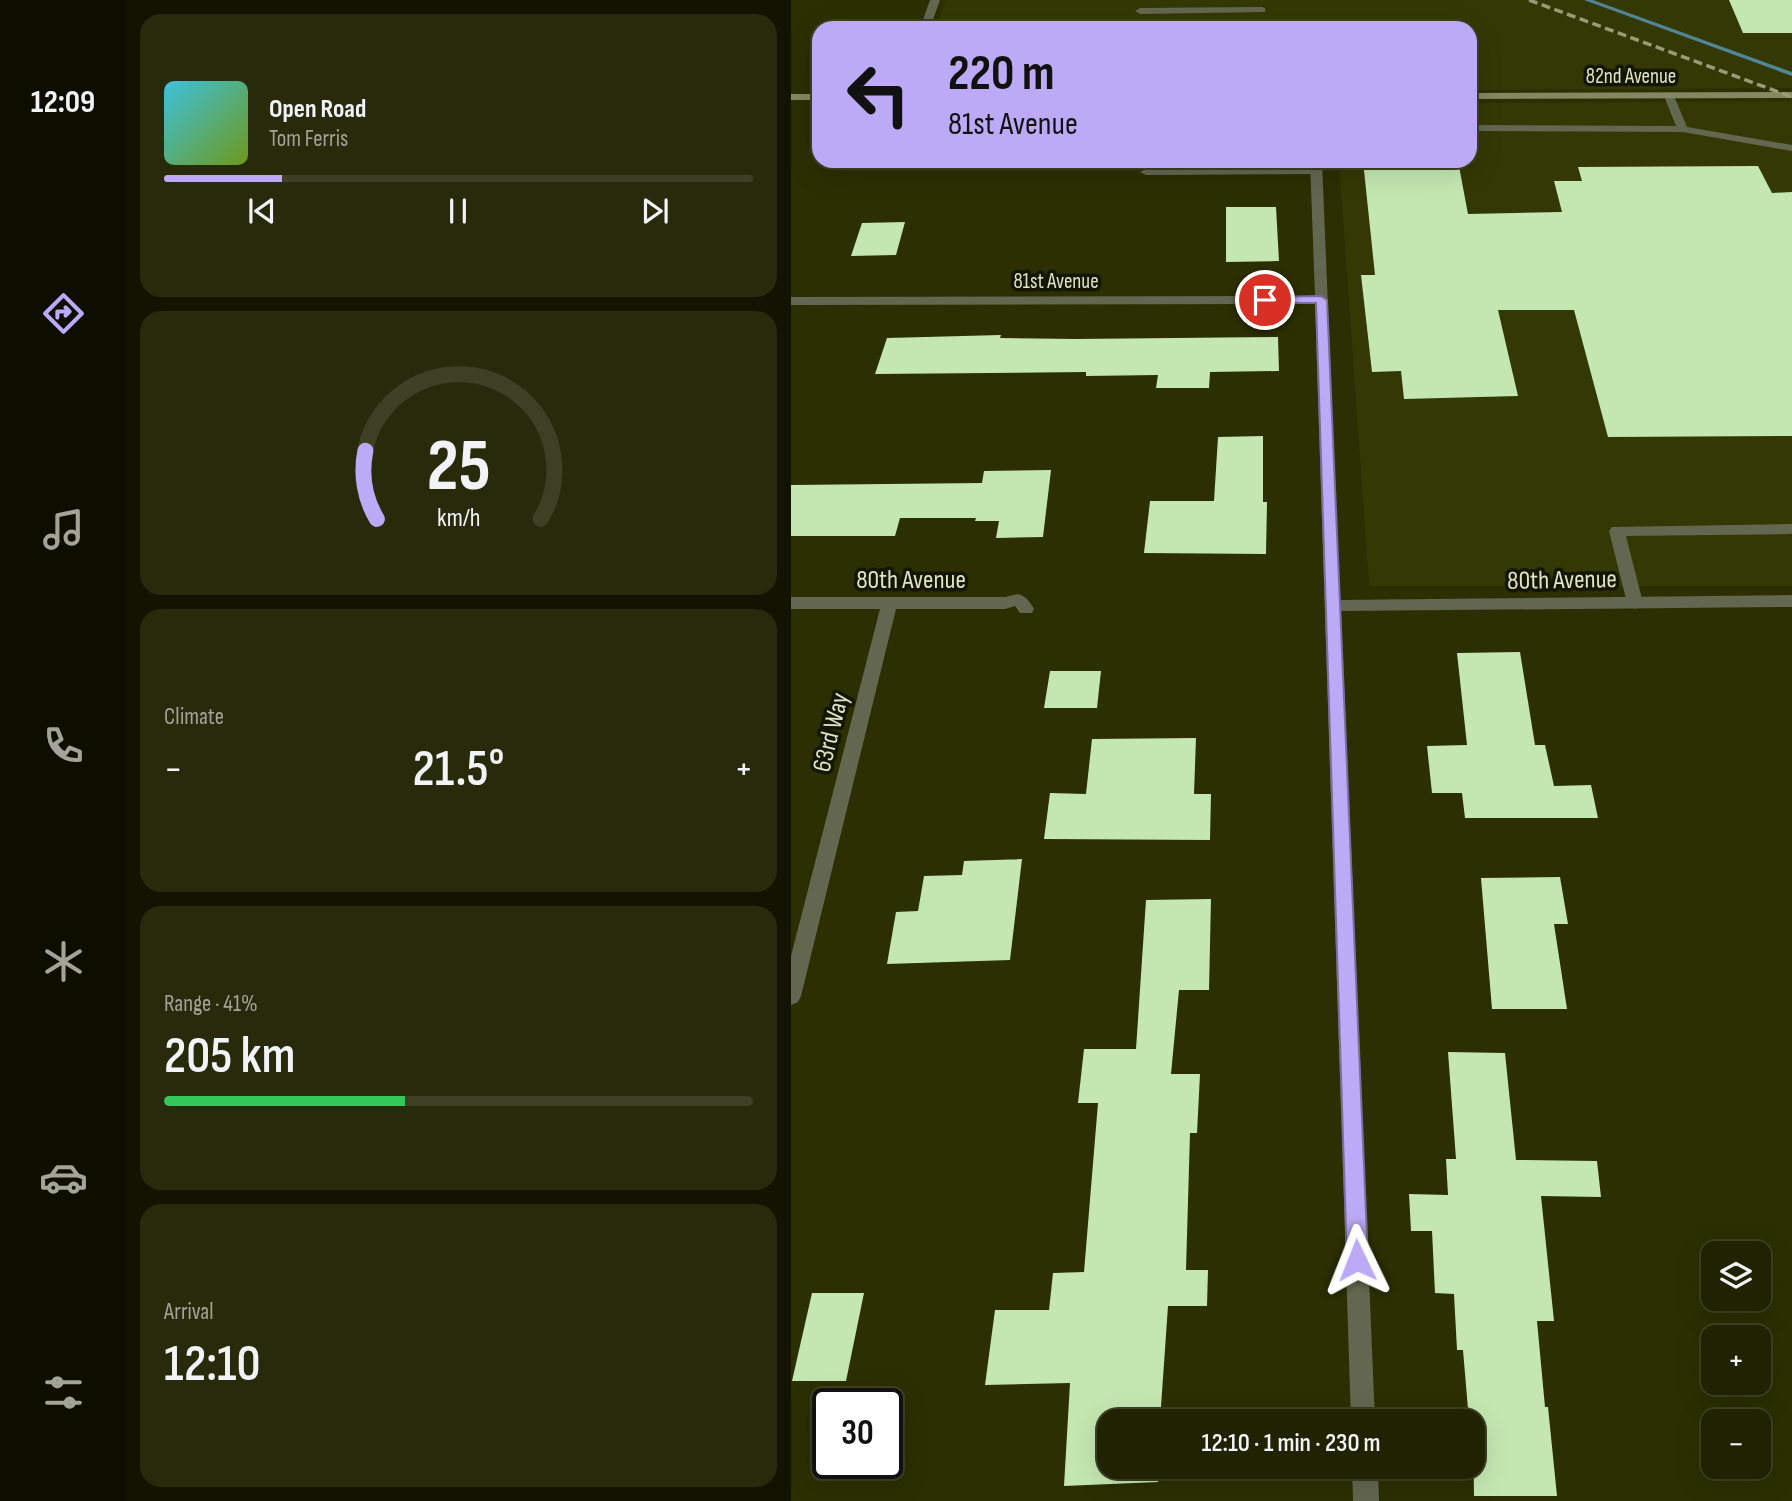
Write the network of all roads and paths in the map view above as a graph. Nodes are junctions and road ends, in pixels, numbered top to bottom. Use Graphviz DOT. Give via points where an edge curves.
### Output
graph roads {
  1 [pos="935,0"];
  2 [pos="1263,9"];
  3 [pos="1140,11"];
  4 [pos="928,21"];
  5 [pos="1792,95"];
  6 [pos="1477,96"];
  7 [pos="1669,96"];
  8 [pos="791,97"];
  9 [pos="812,97"];
  10 [pos="1477,128"];
  11 [pos="1683,128"];
  12 [pos="1792,148"];
  13 [pos="1282,168"];
  14 [pos="1316,168"];
  15 [pos="1146,172"];
  16 [pos="1321,300"];
  17 [pos="791,301"];
  18 [pos="1792,529"];
  19 [pos="1792,601"];
  20 [pos="791,603"];
  21 [pos="1635,603"];
  22 [pos="889,604"];
  23 [pos="1332,606"];
  24 [pos="1025,609"];
  25 [pos="791,996"];
  26 [pos="1363,1409"];
  27 [pos="1365,1479"];
  28 [pos="1366,1501"];
  1 -- 4 [label="street"];
  2 -- 3 [label="street"];
  5 -- 7 [label="street, 82nd Avenue"];
  6 -- 7 [label="street, 82nd Avenue"];
  7 -- 11 [label="street"];
  8 -- 9 [label="street"];
  10 -- 11 [label="street"];
  11 -- 12 [label="street"];
  13 -- 15 [label="street"];
  14 -- 16 [label="street"];
  16 -- 17 [label="street, 81st Avenue"];
  16 -- 23 [label="street"];
  18 -- 21 [label="street" via="1617,531"];
  19 -- 21 [label="street, 80th Avenue"];
  20 -- 22 [label="street, 80th Avenue"];
  21 -- 23 [label="street, 80th Avenue"];
  22 -- 24 [label="street, 80th Avenue" via="1018,599"];
  22 -- 25 [label="street, 63rd Way"];
  23 -- 26 [label="street"];
  27 -- 28 [label="street"];
}
